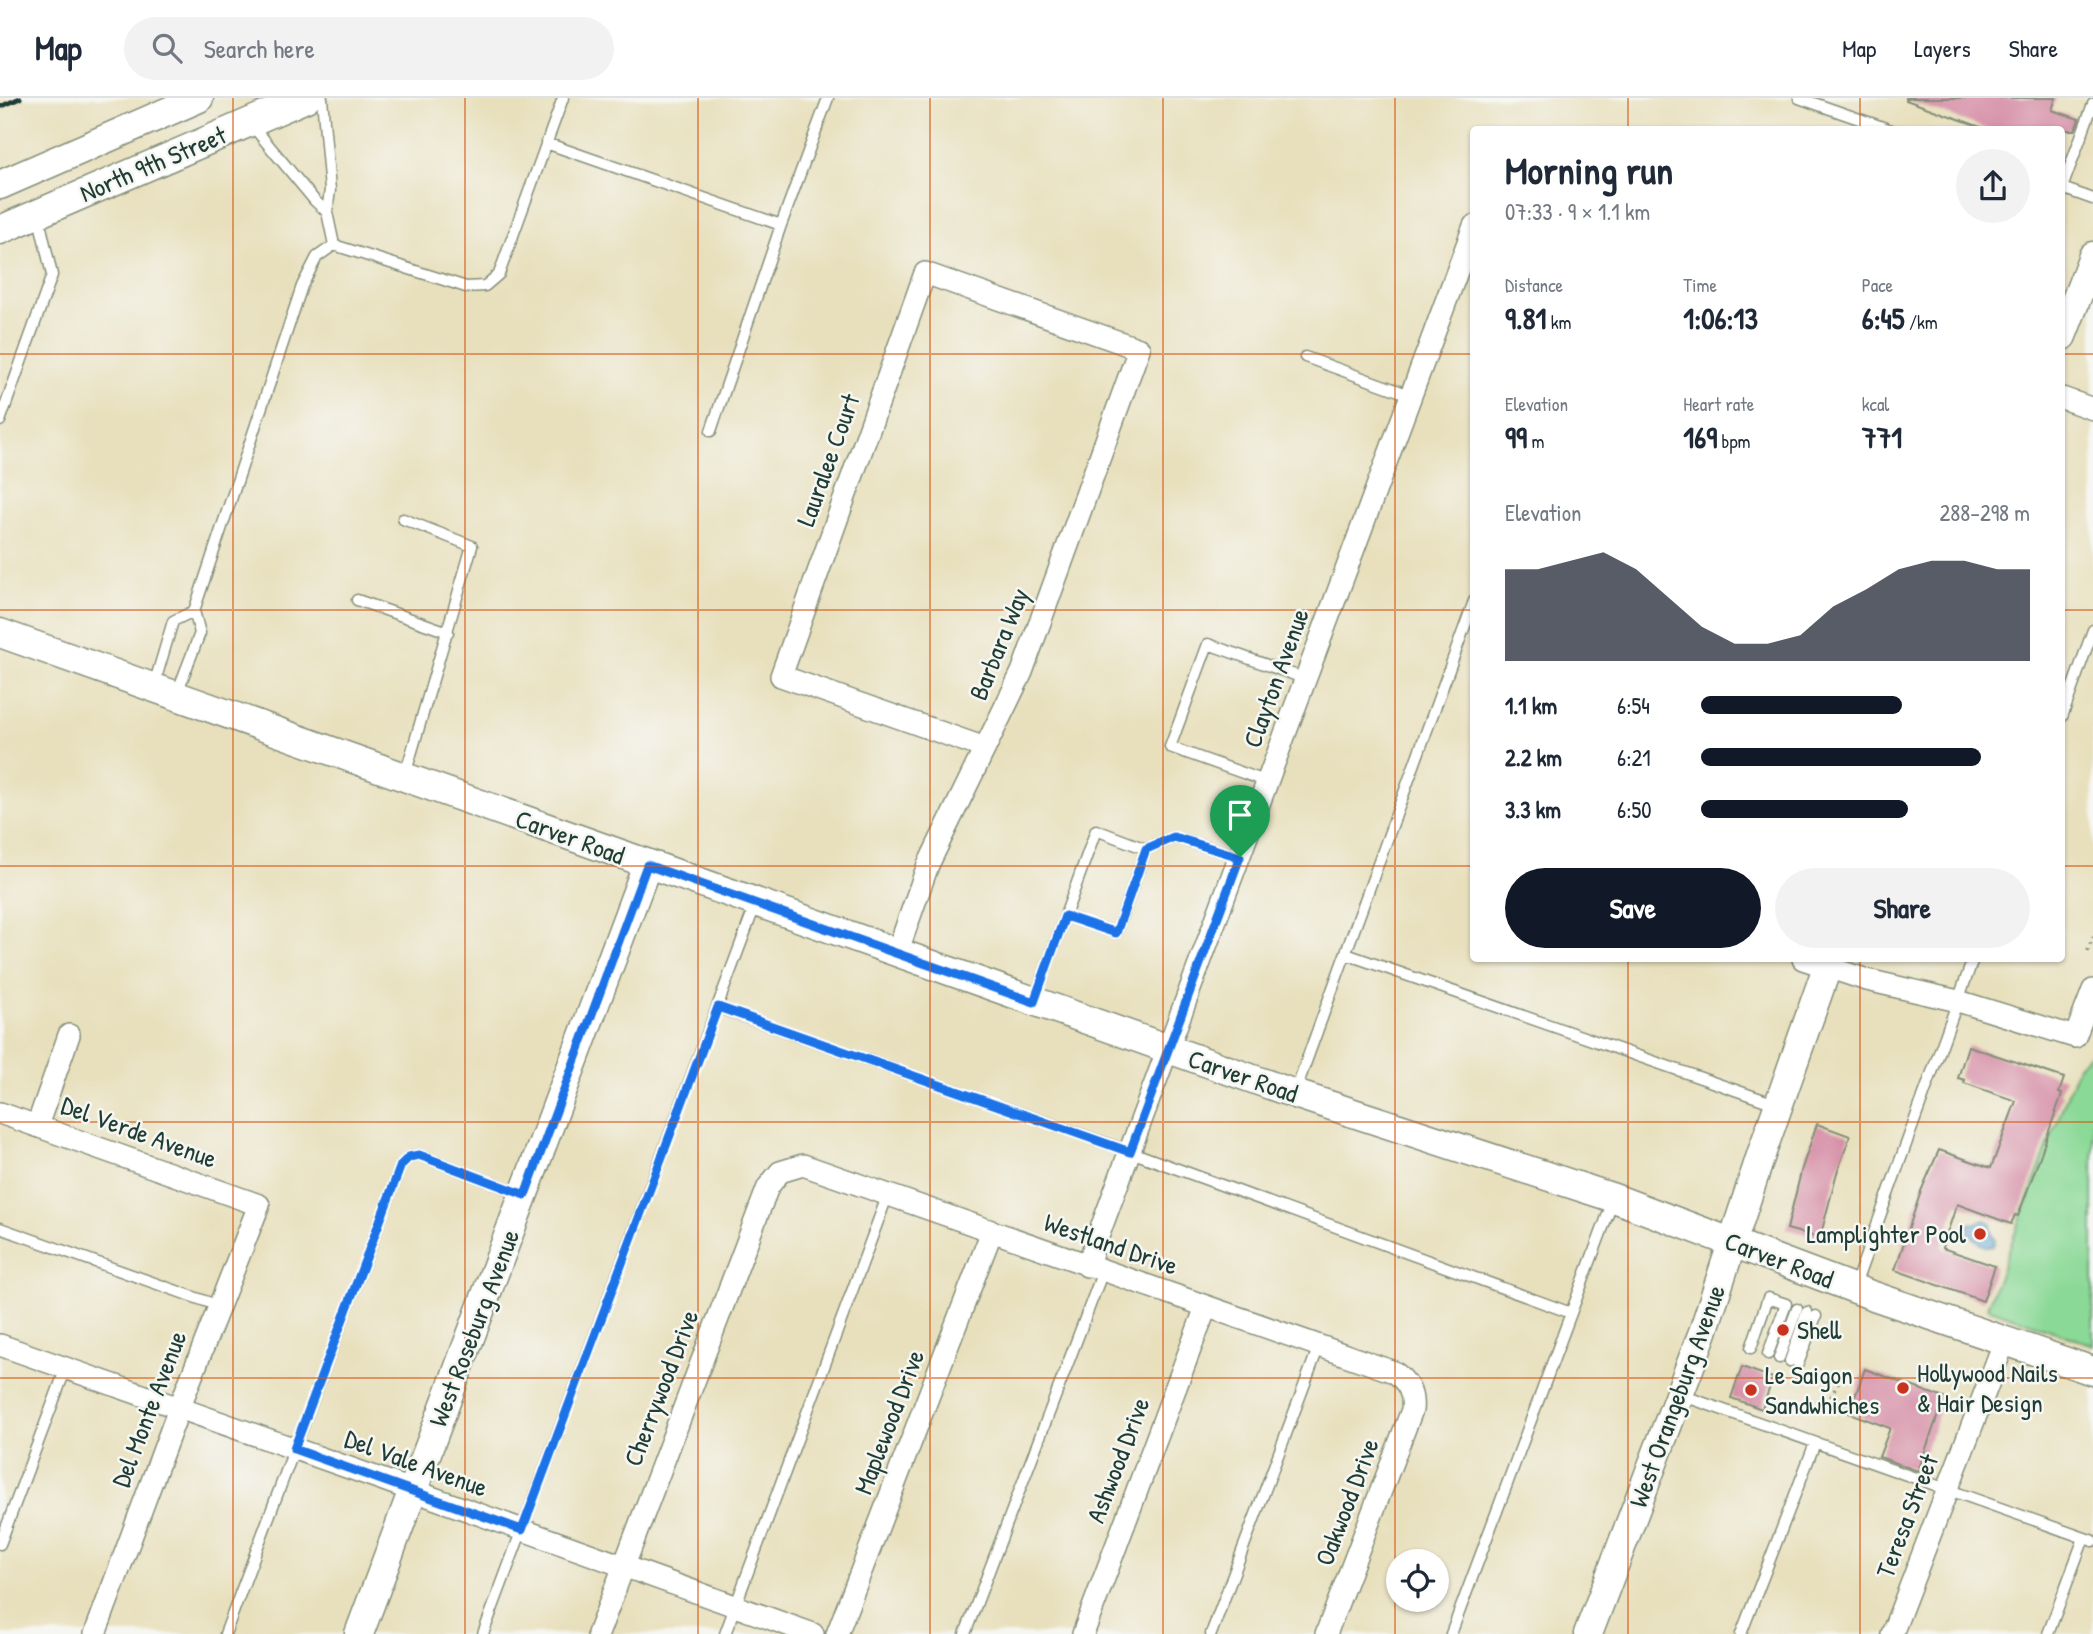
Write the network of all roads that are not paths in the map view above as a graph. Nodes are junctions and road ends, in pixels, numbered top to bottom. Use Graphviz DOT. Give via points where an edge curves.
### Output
graph roads {
  1 [pos="198,98"];
  2 [pos="306,98"];
  3 [pos="322,98"];
  4 [pos="563,98"];
  5 [pos="828,98"];
  6 [pos="1799,98"];
  7 [pos="2093,104"];
  8 [pos="252,110"];
  9 [pos="1880,126"];
  10 [pos="546,144"];
  11 [pos="2065,180"];
  12 [pos="0,186"];
  13 [pos="2065,189"];
  14 [pos="2093,199"];
  15 [pos="327,212"];
  16 [pos="37,214"];
  17 [pos="781,225"];
  18 [pos="0,230"];
  19 [pos="1470,237"];
  20 [pos="334,245"];
  21 [pos="2093,256"];
  22 [pos="2065,328"];
  23 [pos="1139,349"];
  24 [pos="1305,357"];
  25 [pos="1410,395"];
  26 [pos="2065,399"];
  27 [pos="2093,410"];
  28 [pos="0,421"];
  29 [pos="711,431"];
  30 [pos="403,519"];
  31 [pos="357,600"];
  32 [pos="194,611"];
  33 [pos="1470,612"];
  34 [pos="2093,630"];
  35 [pos="447,632"];
  36 [pos="0,633"];
  37 [pos="1306,679"];
  38 [pos="164,692"];
  39 [pos="2065,709"];
  40 [pos="985,748"];
  41 [pos="404,778"];
  42 [pos="1268,782"];
  43 [pos="1146,849"];
  44 [pos="1240,857"];
  45 [pos="647,865"];
  46 [pos="756,903"];
  47 [pos="1065,916"];
  48 [pos="897,953"];
  49 [pos="1346,954"];
  50 [pos="1820,962"];
  51 [pos="1972,962"];
  52 [pos="2093,990"];
  53 [pos="1958,1000"];
  54 [pos="1034,1002"];
  55 [pos="718,1007"];
  56 [pos="69,1035"];
  57 [pos="1169,1050"];
  58 [pos="1295,1094"];
  59 [pos="1778,1105"];
  60 [pos="0,1113"];
  61 [pos="37,1126"];
  62 [pos="1130,1152"];
  63 [pos="787,1169"];
  64 [pos="888,1194"];
  65 [pos="525,1195"];
  66 [pos="1614,1198"];
  67 [pos="259,1205"];
  68 [pos="0,1228"];
  69 [pos="992,1231"];
  70 [pos="1732,1242"];
  71 [pos="1095,1269"];
  72 [pos="1854,1288"];
  73 [pos="219,1306"];
  74 [pos="1206,1307"];
  75 [pos="1571,1313"];
  76 [pos="2005,1340"];
  77 [pos="0,1345"];
  78 [pos="1319,1346"];
  79 [pos="1751,1348"];
  80 [pos="1784,1359"];
  81 [pos="66,1368"];
  82 [pos="2093,1371"];
  83 [pos="1410,1389"];
  84 [pos="1678,1394"];
  85 [pos="180,1406"];
  86 [pos="1815,1443"];
  87 [pos="294,1449"];
  88 [pos="413,1491"];
  89 [pos="1947,1491"];
  90 [pos="522,1530"];
  91 [pos="2088,1539"];
  92 [pos="0,1544"];
  93 [pos="622,1566"];
  94 [pos="736,1606"];
  95 [pos="95,1634"];
  96 [pos="225,1634"];
  97 [pos="359,1634"];
  98 [pos="482,1634"];
  99 [pos="598,1634"];
  100 [pos="725,1634"];
  101 [pos="813,1634"];
  102 [pos="837,1634"];
  103 [pos="965,1634"];
  104 [pos="1083,1634"];
  105 [pos="1211,1634"];
  106 [pos="1326,1634"];
  107 [pos="1451,1634"];
  108 [pos="1588,1634"];
  109 [pos="1741,1634"];
  110 [pos="1892,1634"];
  111 [pos="2048,1634"];
  1 -- 12 [label="street, North 9th Street"];
  2 -- 8 [label="street, North 9th Street"];
  3 -- 15 [label="lane" via="330,190"];
  4 -- 10 [label="lane"];
  5 -- 17 [label="lane"];
  6 -- 9 [label="lane"];
  7 -- 11 [label="lane"];
  8 -- 15 [label="lane"];
  8 -- 16 [label="street, North 9th Street"];
  10 -- 17 [label="lane"];
  10 -- 20 [label="lane" via="499,274 485,286 466,287"];
  13 -- 14 [label="lane"];
  15 -- 20 [label="lane"];
  16 -- 18 [label="street, North 9th Street"];
  16 -- 28 [label="lane" via="52,275"];
  17 -- 29 [label="lane"];
  19 -- 25 [label="street, Clayton Avenue"];
  20 -- 32 [label="lane" via="317,257 302,286"];
  21 -- 22 [label="street"];
  23 -- 40 [label="street, Barbara Way" via="1022,672"];
  23 -- 40 [label="street, Lauralee Court" via="925,273 781,676"];
  24 -- 25 [label="lane"];
  25 -- 37 [label="street, Clayton Avenue"];
  26 -- 27 [label="street"];
  30 -- 35 [label="lane" via="472,546"];
  31 -- 35 [label="lane"];
  32 -- 38 [label="lane" via="200,633"];
  32 -- 38 [label="lane" via="173,621"];
  33 -- 49 [label="lane"];
  34 -- 39 [label="lane"];
  35 -- 41 [label="lane"];
  36 -- 38 [label="street, Carver Road"];
  37 -- 42 [label="street, Clayton Avenue"];
  37 -- 42 [label="lane" via="1208,644 1170,747"];
  38 -- 41 [label="street, Carver Road"];
  40 -- 48 [label="street, Barbara Way" via="928,865"];
  41 -- 45 [label="street, Carver Road"];
  42 -- 44 [label="street, Clayton Avenue"];
  43 -- 44 [label="lane" via="1174,837"];
  43 -- 47 [label="lane" via="1116,933"];
  43 -- 47 [label="lane" via="1096,830"];
  44 -- 57 [label="street, Clayton Avenue"];
  45 -- 46 [label="street, Carver Road"];
  45 -- 65 [label="street, West Roseburg Avenue"];
  46 -- 48 [label="street, Carver Road"];
  46 -- 55 [label="lane"];
  47 -- 54 [label="lane"];
  48 -- 54 [label="street, Carver Road"];
  49 -- 58 [label="lane"];
  49 -- 59 [label="lane"];
  50 -- 53 [label="street" via="1867,980"];
  50 -- 59 [label="street, West Orangeburg Avenue"];
  51 -- 53 [label="lane"];
  52 -- 53 [label="street" via="2075,1037"];
  53 -- 72 [label="lane"];
  54 -- 57 [label="street, Carver Road"];
  55 -- 62 [label="lane"];
  55 -- 90 [label="lane"];
  56 -- 61 [label="street"];
  57 -- 58 [label="street, Carver Road"];
  57 -- 62 [label="street, Clayton Avenue"];
  58 -- 66 [label="street, Carver Road"];
  59 -- 70 [label="street, West Orangeburg Avenue"];
  60 -- 61 [label="street, Del Verde Avenue"];
  61 -- 67 [label="street, Del Verde Avenue"];
  62 -- 71 [label="street, Clayton Avenue"];
  62 -- 75 [label="lane"];
  63 -- 64 [label="street, Westland Drive" via="813,1167"];
  63 -- 93 [label="street, Cherrywood Drive" via="768,1187"];
  64 -- 69 [label="street, Westland Drive"];
  64 -- 94 [label="lane"];
  65 -- 87 [label="lane" via="419,1155 401,1165"];
  65 -- 88 [label="street, West Roseburg Avenue"];
  66 -- 70 [label="street, Carver Road"];
  66 -- 75 [label="lane"];
  67 -- 73 [label="street, Del Monte Avenue"];
  68 -- 73 [label="lane"];
  69 -- 71 [label="street, Westland Drive"];
  69 -- 102 [label="street, Maplewood Drive"];
  70 -- 72 [label="street, Carver Road"];
  70 -- 84 [label="street, West Orangeburg Avenue"];
  71 -- 74 [label="street, Westland Drive"];
  71 -- 103 [label="lane"];
  72 -- 76 [label="street, Carver Road"];
  73 -- 85 [label="street, Del Monte Avenue"];
  74 -- 78 [label="street, Westland Drive"];
  74 -- 104 [label="street, Ashwood Drive"];
  75 -- 107 [label="lane"];
  76 -- 82 [label="street, Carver Road"];
  76 -- 89 [label="street, Teresa Street"];
  77 -- 81 [label="street, Del Vale Avenue"];
  78 -- 83 [label="street, Westland Drive" via="1394,1373"];
  78 -- 105 [label="lane"];
  79 -- 80 [label="lane" via="1768,1298 1786,1304"];
  80 -- 80 [label="lane" via="1807,1312"];
  81 -- 85 [label="street, Del Vale Avenue"];
  81 -- 92 [label="lane"];
  83 -- 106 [label="street, Oakwood Drive" via="1412,1410"];
  84 -- 86 [label="lane"];
  84 -- 108 [label="street, West Orangeburg Avenue"];
  85 -- 87 [label="street, Del Vale Avenue"];
  85 -- 95 [label="street, Del Monte Avenue"];
  86 -- 89 [label="lane"];
  86 -- 109 [label="lane"];
  87 -- 88 [label="street, Del Vale Avenue"];
  87 -- 96 [label="lane"];
  88 -- 90 [label="street, Del Vale Avenue"];
  88 -- 97 [label="street, West Roseburg Avenue"];
  89 -- 91 [label="lane"];
  89 -- 110 [label="street, Teresa Street"];
  90 -- 93 [label="street, Del Vale Avenue"];
  90 -- 98 [label="lane"];
  91 -- 111 [label="lane"];
  93 -- 94 [label="street, Del Vale Avenue"];
  93 -- 99 [label="street, Cherrywood Drive"];
  94 -- 100 [label="lane"];
  94 -- 101 [label="street, Del Vale Avenue"];
}
